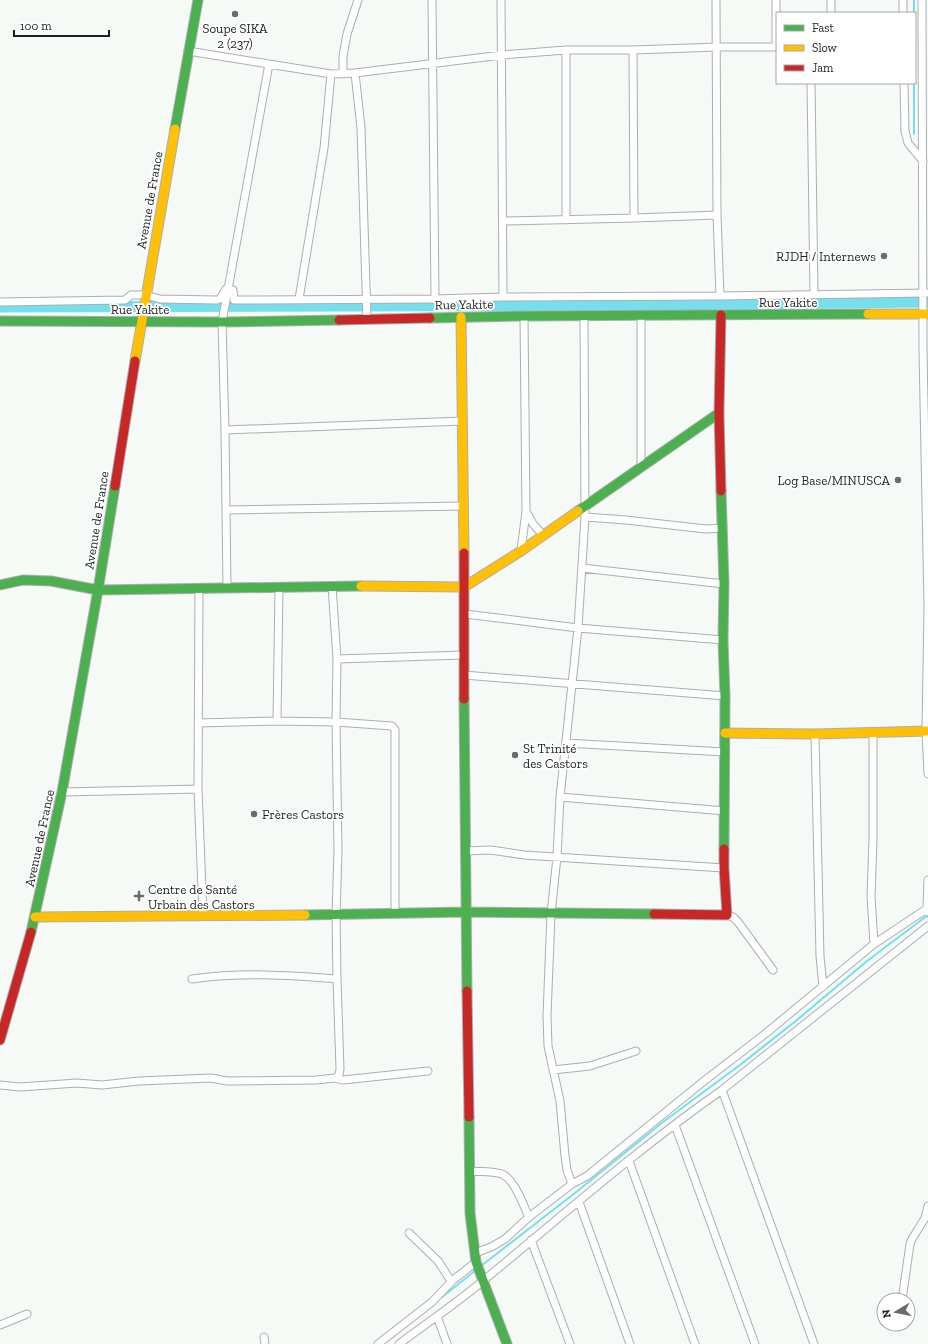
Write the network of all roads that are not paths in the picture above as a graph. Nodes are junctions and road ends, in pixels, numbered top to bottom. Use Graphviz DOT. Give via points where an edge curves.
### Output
graph roads {
  1 [pos="198,0"];
  2 [pos="358,0"];
  3 [pos="432,0"];
  4 [pos="501,0"];
  5 [pos="716,0"];
  6 [pos="776,0"];
  7 [pos="831,0"];
  8 [pos="903,0"];
  9 [pos="922,0"];
  10 [pos="831,12"];
  11 [pos="903,12"];
  12 [pos="717,47"];
  13 [pos="776,47"];
  14 [pos="566,50"];
  15 [pos="633,50"];
  16 [pos="188,51"];
  17 [pos="502,55"];
  18 [pos="432,62"];
  19 [pos="269,64"];
  20 [pos="354,73"];
  21 [pos="331,74"];
  22 [pos="343,74"];
  23 [pos="811,84"];
  24 [pos="904,84"];
  25 [pos="923,161"];
  26 [pos="717,215"];
  27 [pos="634,218"];
  28 [pos="566,220"];
  29 [pos="503,221"];
  30 [pos="229,289"];
  31 [pos="925,293"];
  32 [pos="814,294"];
  33 [pos="720,296"];
  34 [pos="145,297"];
  35 [pos="503,297"];
  36 [pos="299,299"];
  37 [pos="435,299"];
  38 [pos="366,300"];
  39 [pos="0,302"];
  40 [pos="926,314"];
  41 [pos="721,315"];
  42 [pos="524,316"];
  43 [pos="584,316"];
  44 [pos="641,316"];
  45 [pos="461,317"];
  46 [pos="142,318"];
  47 [pos="367,319"];
  48 [pos="0,321"];
  49 [pos="222,321"];
  50 [pos="719,413"];
  51 [pos="463,421"];
  52 [pos="225,430"];
  53 [pos="641,466"];
  54 [pos="463,506"];
  55 [pos="585,506"];
  56 [pos="226,510"];
  57 [pos="526,511"];
  58 [pos="585,517"];
  59 [pos="723,528"];
  60 [pos="543,536"];
  61 [pos="521,551"];
  62 [pos="582,568"];
  63 [pos="724,584"];
  64 [pos="0,585"];
  65 [pos="332,586"];
  66 [pos="279,587"];
  67 [pos="464,587"];
  68 [pos="227,588"];
  69 [pos="199,589"];
  70 [pos="98,590"];
  71 [pos="465,614"];
  72 [pos="578,628"];
  73 [pos="723,640"];
  74 [pos="464,655"];
  75 [pos="337,658"];
  76 [pos="464,675"];
  77 [pos="573,684"];
  78 [pos="725,696"];
  79 [pos="276,721"];
  80 [pos="336,722"];
  81 [pos="199,723"];
  82 [pos="927,731"];
  83 [pos="725,733"];
  84 [pos="873,733"];
  85 [pos="815,734"];
  86 [pos="566,743"];
  87 [pos="725,752"];
  88 [pos="928,774"];
  89 [pos="198,789"];
  90 [pos="62,792"];
  91 [pos="560,797"];
  92 [pos="725,811"];
  93 [pos="465,851"];
  94 [pos="557,858"];
  95 [pos="724,868"];
  96 [pos="928,880"];
  97 [pos="928,909"];
  98 [pos="466,912"];
  99 [pos="395,914"];
  100 [pos="550,914"];
  101 [pos="202,915"];
  102 [pos="336,915"];
  103 [pos="727,915"];
  104 [pos="35,918"];
  105 [pos="928,926"];
  106 [pos="874,944"];
  107 [pos="773,970"];
  108 [pos="337,978"];
  109 [pos="192,979"];
  110 [pos="823,987"];
  111 [pos="0,1040"];
  112 [pos="636,1050"];
  113 [pos="553,1070"];
  114 [pos="428,1071"];
  115 [pos="335,1078"];
  116 [pos="0,1086"];
  117 [pos="722,1090"];
  118 [pos="675,1125"];
  119 [pos="630,1160"];
  120 [pos="470,1171"];
  121 [pos="572,1184"];
  122 [pos="579,1202"];
  123 [pos="928,1206"];
  124 [pos="529,1217"];
  125 [pos="409,1233"];
  126 [pos="531,1240"];
  127 [pos="476,1258"];
  128 [pos="453,1280"];
  129 [pos="482,1280"];
  130 [pos="903,1292"];
  131 [pos="27,1314"];
  132 [pos="437,1316"];
  133 [pos="0,1325"];
  134 [pos="378,1344"];
  135 [pos="399,1344"];
  136 [pos="447,1344"];
  137 [pos="507,1344"];
  138 [pos="570,1344"];
  139 [pos="630,1344"];
  140 [pos="695,1344"];
  141 [pos="754,1344"];
  142 [pos="814,1344"];
  1 -- 16 [label="street, Avenue de France"];
  2 -- 22 [label="street" via="347,34"];
  3 -- 18 [label="street"];
  4 -- 17 [label="street"];
  5 -- 12 [label="street"];
  6 -- 13 [label="street"];
  7 -- 10 [label="street"];
  8 -- 11 [label="street"];
  9 -- 25 [label="street"];
  12 -- 13 [label="street"];
  12 -- 15 [label="street"];
  12 -- 26 [label="street"];
  14 -- 15 [label="street"];
  14 -- 17 [label="street"];
  14 -- 28 [label="street"];
  15 -- 27 [label="street"];
  16 -- 19 [label="street"];
  16 -- 34 [label="street, Avenue de France"];
  17 -- 18 [label="street"];
  17 -- 29 [label="street"];
  18 -- 20 [label="street"];
  18 -- 37 [label="street"];
  19 -- 21 [label="street"];
  19 -- 30 [label="street"];
  20 -- 22 [label="street"];
  20 -- 38 [label="street" via="361,128"];
  21 -- 22 [label="street"];
  21 -- 36 [label="street" via="324,148"];
  23 -- 32 [label="street"];
  24 -- 25 [label="street" via="905,131 908,143"];
  25 -- 31 [label="street"];
  26 -- 27 [label="street"];
  26 -- 33 [label="street"];
  27 -- 28 [label="street"];
  28 -- 29 [label="street"];
  29 -- 35 [label="street"];
  30 -- 34 [label="street" via="226,289 217,300"];
  30 -- 36 [label="street" via="234,290 234,300"];
  30 -- 49 [label="street"];
  31 -- 32 [label="street"];
  31 -- 40 [label="street"];
  32 -- 33 [label="street"];
  33 -- 35 [label="street"];
  34 -- 39 [label="street" via="131,295 125,300"];
  34 -- 46 [label="street, Avenue de France"];
  35 -- 37 [label="street"];
  36 -- 38 [label="street"];
  37 -- 38 [label="street"];
  38 -- 47 [label="street"];
  40 -- 41 [label="street, Rue Yakite"];
  40 -- 82 [label="street" via="922,351 928,606"];
  41 -- 44 [label="street, Rue Yakite"];
  41 -- 50 [label="street"];
  42 -- 43 [label="street, Rue Yakite"];
  42 -- 45 [label="street, Rue Yakite"];
  42 -- 57 [label="street"];
  43 -- 44 [label="street, Rue Yakite"];
  43 -- 55 [label="street"];
  44 -- 53 [label="street"];
  45 -- 47 [label="street, Rue Yakite"];
  45 -- 51 [label="street"];
  46 -- 48 [label="street, Rue Yakite"];
  46 -- 49 [label="street, Rue Yakite"];
  46 -- 70 [label="street, Avenue de France"];
  47 -- 49 [label="street, Rue Yakite"];
  49 -- 52 [label="street"];
  50 -- 53 [label="street"];
  50 -- 59 [label="street"];
  51 -- 52 [label="street"];
  51 -- 54 [label="street"];
  52 -- 56 [label="street"];
  53 -- 55 [label="street"];
  54 -- 56 [label="street"];
  54 -- 67 [label="street"];
  55 -- 58 [label="street"];
  55 -- 60 [label="street"];
  56 -- 68 [label="street"];
  57 -- 60 [label="street"];
  57 -- 61 [label="street"];
  58 -- 59 [label="street" via="706,529"];
  58 -- 62 [label="street"];
  59 -- 63 [label="street"];
  60 -- 61 [label="street"];
  61 -- 67 [label="street"];
  62 -- 63 [label="street"];
  62 -- 72 [label="street"];
  63 -- 73 [label="street"];
  64 -- 70 [label="street" via="23,580 51,581"];
  65 -- 66 [label="street"];
  65 -- 67 [label="street"];
  65 -- 75 [label="street"];
  66 -- 68 [label="street"];
  66 -- 79 [label="street"];
  67 -- 71 [label="street"];
  68 -- 69 [label="street"];
  69 -- 70 [label="street"];
  69 -- 81 [label="street"];
  70 -- 90 [label="street, Avenue de France"];
  71 -- 72 [label="street"];
  71 -- 74 [label="street"];
  72 -- 73 [label="street"];
  72 -- 77 [label="street"];
  73 -- 78 [label="street"];
  74 -- 75 [label="street"];
  74 -- 76 [label="street"];
  75 -- 80 [label="street"];
  76 -- 77 [label="street"];
  76 -- 93 [label="street"];
  77 -- 78 [label="street"];
  77 -- 86 [label="street"];
  78 -- 83 [label="street"];
  79 -- 80 [label="street"];
  79 -- 81 [label="street"];
  80 -- 99 [label="street" via="392,726 395,730"];
  80 -- 102 [label="street"];
  81 -- 89 [label="street"];
  82 -- 84 [label="street"];
  82 -- 88 [label="street"];
  83 -- 85 [label="street"];
  83 -- 87 [label="street"];
  84 -- 85 [label="street"];
  84 -- 106 [label="street" via="871,896"];
  85 -- 110 [label="street" via="820,956"];
  86 -- 87 [label="street"];
  86 -- 91 [label="street"];
  87 -- 92 [label="street"];
  89 -- 90 [label="street"];
  89 -- 101 [label="street"];
  90 -- 104 [label="street, Avenue de France"];
  91 -- 92 [label="street"];
  91 -- 94 [label="street"];
  92 -- 95 [label="street"];
  93 -- 94 [label="street" via="491,850"];
  93 -- 98 [label="street"];
  94 -- 95 [label="street"];
  94 -- 100 [label="street"];
  95 -- 103 [label="street"];
  96 -- 97 [label="street"];
  97 -- 106 [label="street"];
  98 -- 99 [label="street"];
  98 -- 100 [label="street"];
  98 -- 120 [label="street"];
  99 -- 102 [label="street"];
  100 -- 103 [label="street"];
  100 -- 113 [label="street" via="547,1016 548,1046"];
  101 -- 102 [label="street"];
  101 -- 104 [label="street"];
  102 -- 108 [label="street"];
  103 -- 107 [label="street" via="738,922"];
  104 -- 111 [label="street, Avenue de France"];
  105 -- 117 [label="street"];
  106 -- 110 [label="street"];
  108 -- 109 [label="street" via="260,974"];
  108 -- 115 [label="street" via="340,1069 339,1075"];
  110 -- 121 [label="street" via="587,1176"];
  112 -- 113 [label="street" via="590,1066"];
  113 -- 121 [label="street" via="560,1101 567,1170"];
  114 -- 115 [label="street" via="343,1080"];
  115 -- 116 [label="street" via="227,1081 211,1078 102,1085 77,1083"];
  117 -- 118 [label="street"];
  117 -- 142 [label="street"];
  118 -- 119 [label="street"];
  118 -- 141 [label="street"];
  119 -- 122 [label="street"];
  119 -- 140 [label="street"];
  120 -- 124 [label="street" via="501,1174 509,1179"];
  120 -- 127 [label="street" via="470,1213"];
  121 -- 124 [label="street"];
  122 -- 126 [label="street"];
  122 -- 139 [label="street"];
  123 -- 130 [label="street" via="925,1218 910,1244"];
  124 -- 127 [label="street" via="505,1239"];
  125 -- 128 [label="street" via="438,1261 448,1278"];
  126 -- 129 [label="street"];
  126 -- 138 [label="street"];
  127 -- 128 [label="street"];
  127 -- 129 [label="street"];
  128 -- 134 [label="street" via="432,1302"];
  129 -- 132 [label="street"];
  129 -- 137 [label="street"];
  131 -- 133 [label="street"];
  132 -- 135 [label="street"];
  132 -- 136 [label="street"];
}
